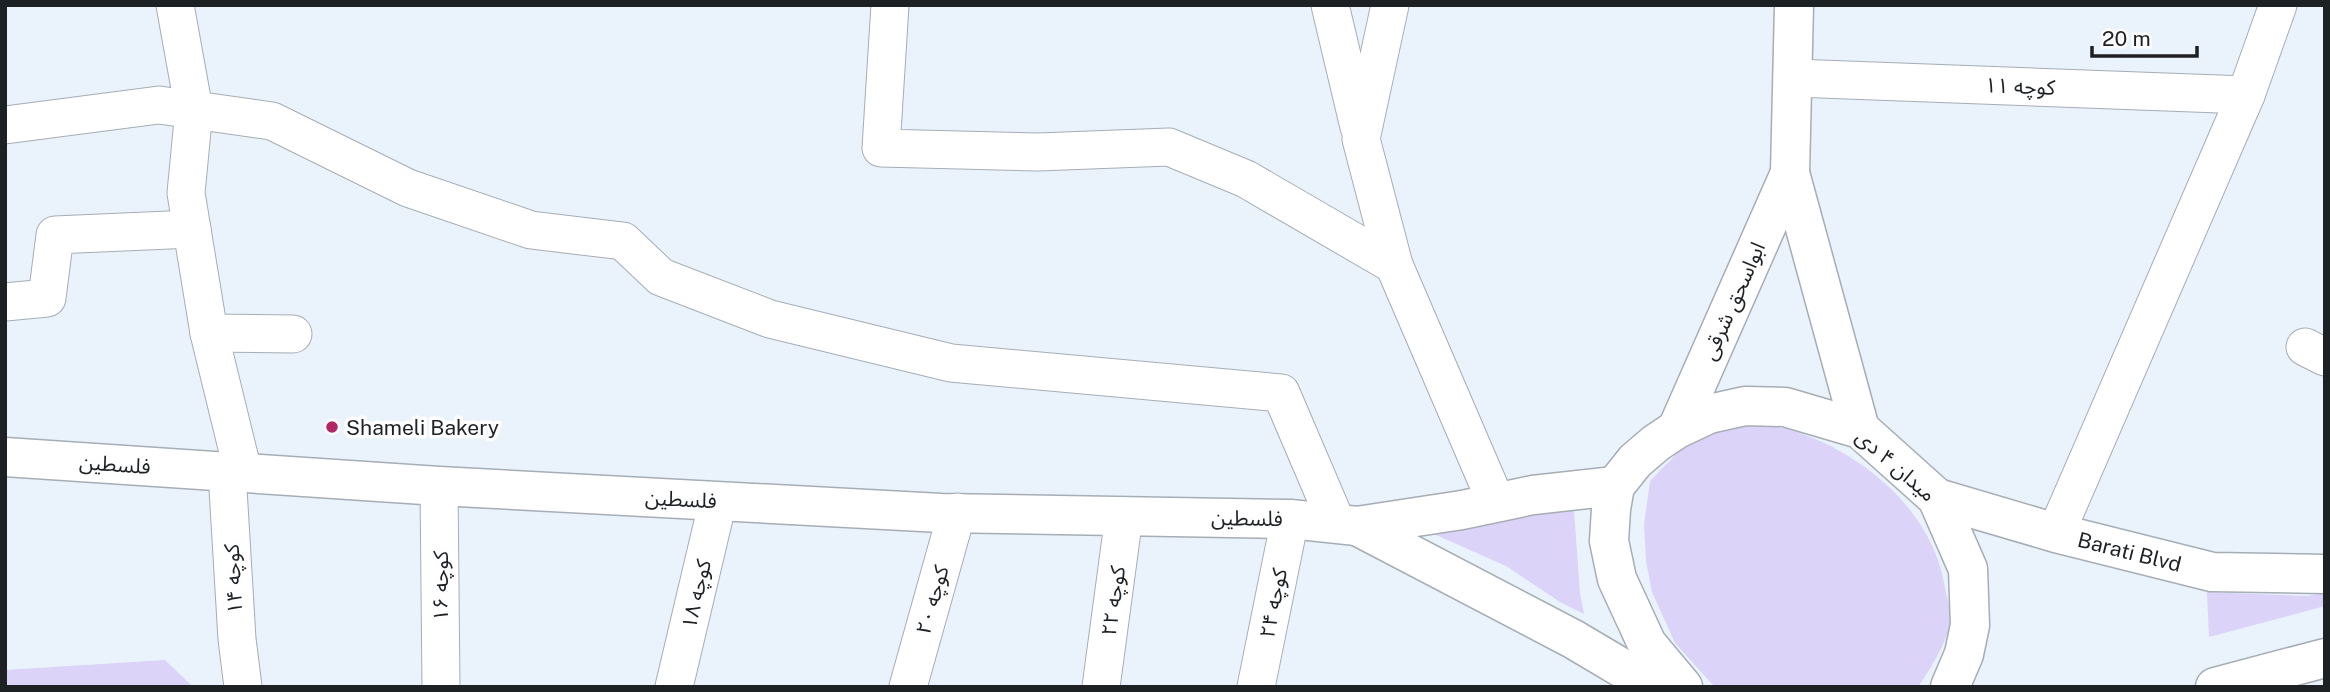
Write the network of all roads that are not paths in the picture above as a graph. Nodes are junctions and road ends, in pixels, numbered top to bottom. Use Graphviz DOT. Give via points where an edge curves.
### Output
graph roads {
  1 [pos="175,5"];
  2 [pos="890,5"];
  3 [pos="1330,5"];
  4 [pos="1390,5"];
  5 [pos="1794,5"];
  6 [pos="2278,5"];
  7 [pos="1794,78"];
  8 [pos="2246,94"];
  9 [pos="194,110"];
  10 [pos="5,125"];
  11 [pos="1361,139"];
  12 [pos="1790,173"];
  13 [pos="191,229"];
  14 [pos="1394,265"];
  15 [pos="5,302"];
  16 [pos="209,333"];
  17 [pos="293,334"];
  18 [pos="1677,429"];
  19 [pos="1860,429"];
  20 [pos="5,457"];
  21 [pos="235,472"];
  22 [pos="439,486"];
  23 [pos="1615,486"];
  24 [pos="1937,498"];
  25 [pos="718,501"];
  26 [pos="1496,502"];
  27 [pos="957,512"];
  28 [pos="1124,516"];
  29 [pos="1290,519"];
  30 [pos="1347,525"];
  31 [pos="2056,533"];
  32 [pos="2325,574"];
  33 [pos="2325,658"];
  34 [pos="243,687"];
  35 [pos="440,687"];
  36 [pos="674,687"];
  37 [pos="908,687"];
  38 [pos="1101,687"];
  39 [pos="1256,687"];
  40 [pos="1654,687"];
  41 [pos="1683,687"];
  42 [pos="1950,687"];
  43 [pos="2215,687"];
  1 -- 9 [label="street, کوچه ۱۴"];
  2 -- 14 [label="street" via="881,148 1038,152 1169,147 1246,179"];
  3 -- 11 [label="street"];
  4 -- 11 [label="street"];
  5 -- 7 [label="main road, ابواسحق شرقی"];
  6 -- 8 [label="street"];
  7 -- 8 [label="street, کوچه ۱۱"];
  7 -- 12 [label="main road, ابواسحق شرقی"];
  8 -- 31 [label="street"];
  9 -- 10 [label="street" via="159,105"];
  9 -- 13 [label="street, کوچه ۱۴" via="186,193"];
  9 -- 30 [label="street" via="272,121 408,188 531,230 623,241 661,277 770,320 951,363 1281,393"];
  11 -- 14 [label="street"];
  12 -- 18 [label="main road, ابواسحق شرقی"];
  12 -- 19 [label="main road, ابواسحق شرقی"];
  13 -- 15 [label="street" via="55,235 47,298"];
  13 -- 16 [label="street, کوچه ۱۴"];
  14 -- 26 [label="street"];
  16 -- 17 [label="street"];
  16 -- 21 [label="street, کوچه ۱۴"];
  18 -- 19 [label="main road, میدان ۴ دی" via="1709,414 1745,407 1785,407"];
  18 -- 23 [label="main road, میدان ۴ دی" via="1635,461"];
  19 -- 24 [label="main road, میدان ۴ دی"];
  20 -- 21 [label="main road, فلسطین"];
  21 -- 22 [label="main road, فلسطین"];
  21 -- 34 [label="street, کوچه ۱۴" via="237,639"];
  22 -- 25 [label="main road, فلسطین"];
  22 -- 35 [label="street, کوچه ۱۶"];
  23 -- 26 [label="main road"];
  23 -- 41 [label="main road" via="1609,541 1617,579 1647,644"];
  24 -- 31 [label="main road, Barati Blvd"];
  24 -- 42 [label="main road, میدان ۴ دی" via="1968,569 1970,625"];
  25 -- 27 [label="main road, فلسطین"];
  25 -- 36 [label="street, کوچه ۱۸"];
  26 -- 30 [label="main road"];
  27 -- 28 [label="main road, فلسطین"];
  27 -- 37 [label="street, کوچه ۲۰"];
  28 -- 29 [label="main road, فلسطین"];
  28 -- 38 [label="street, کوچه ۲۲"];
  29 -- 30 [label="main road, فلسطین"];
  29 -- 39 [label="street, کوچه ۲۴"];
  30 -- 40 [label="main road" via="1573,639"];
  31 -- 32 [label="main road, Barati Blvd" via="2213,572"];
  33 -- 43 [label="main road"];
}
